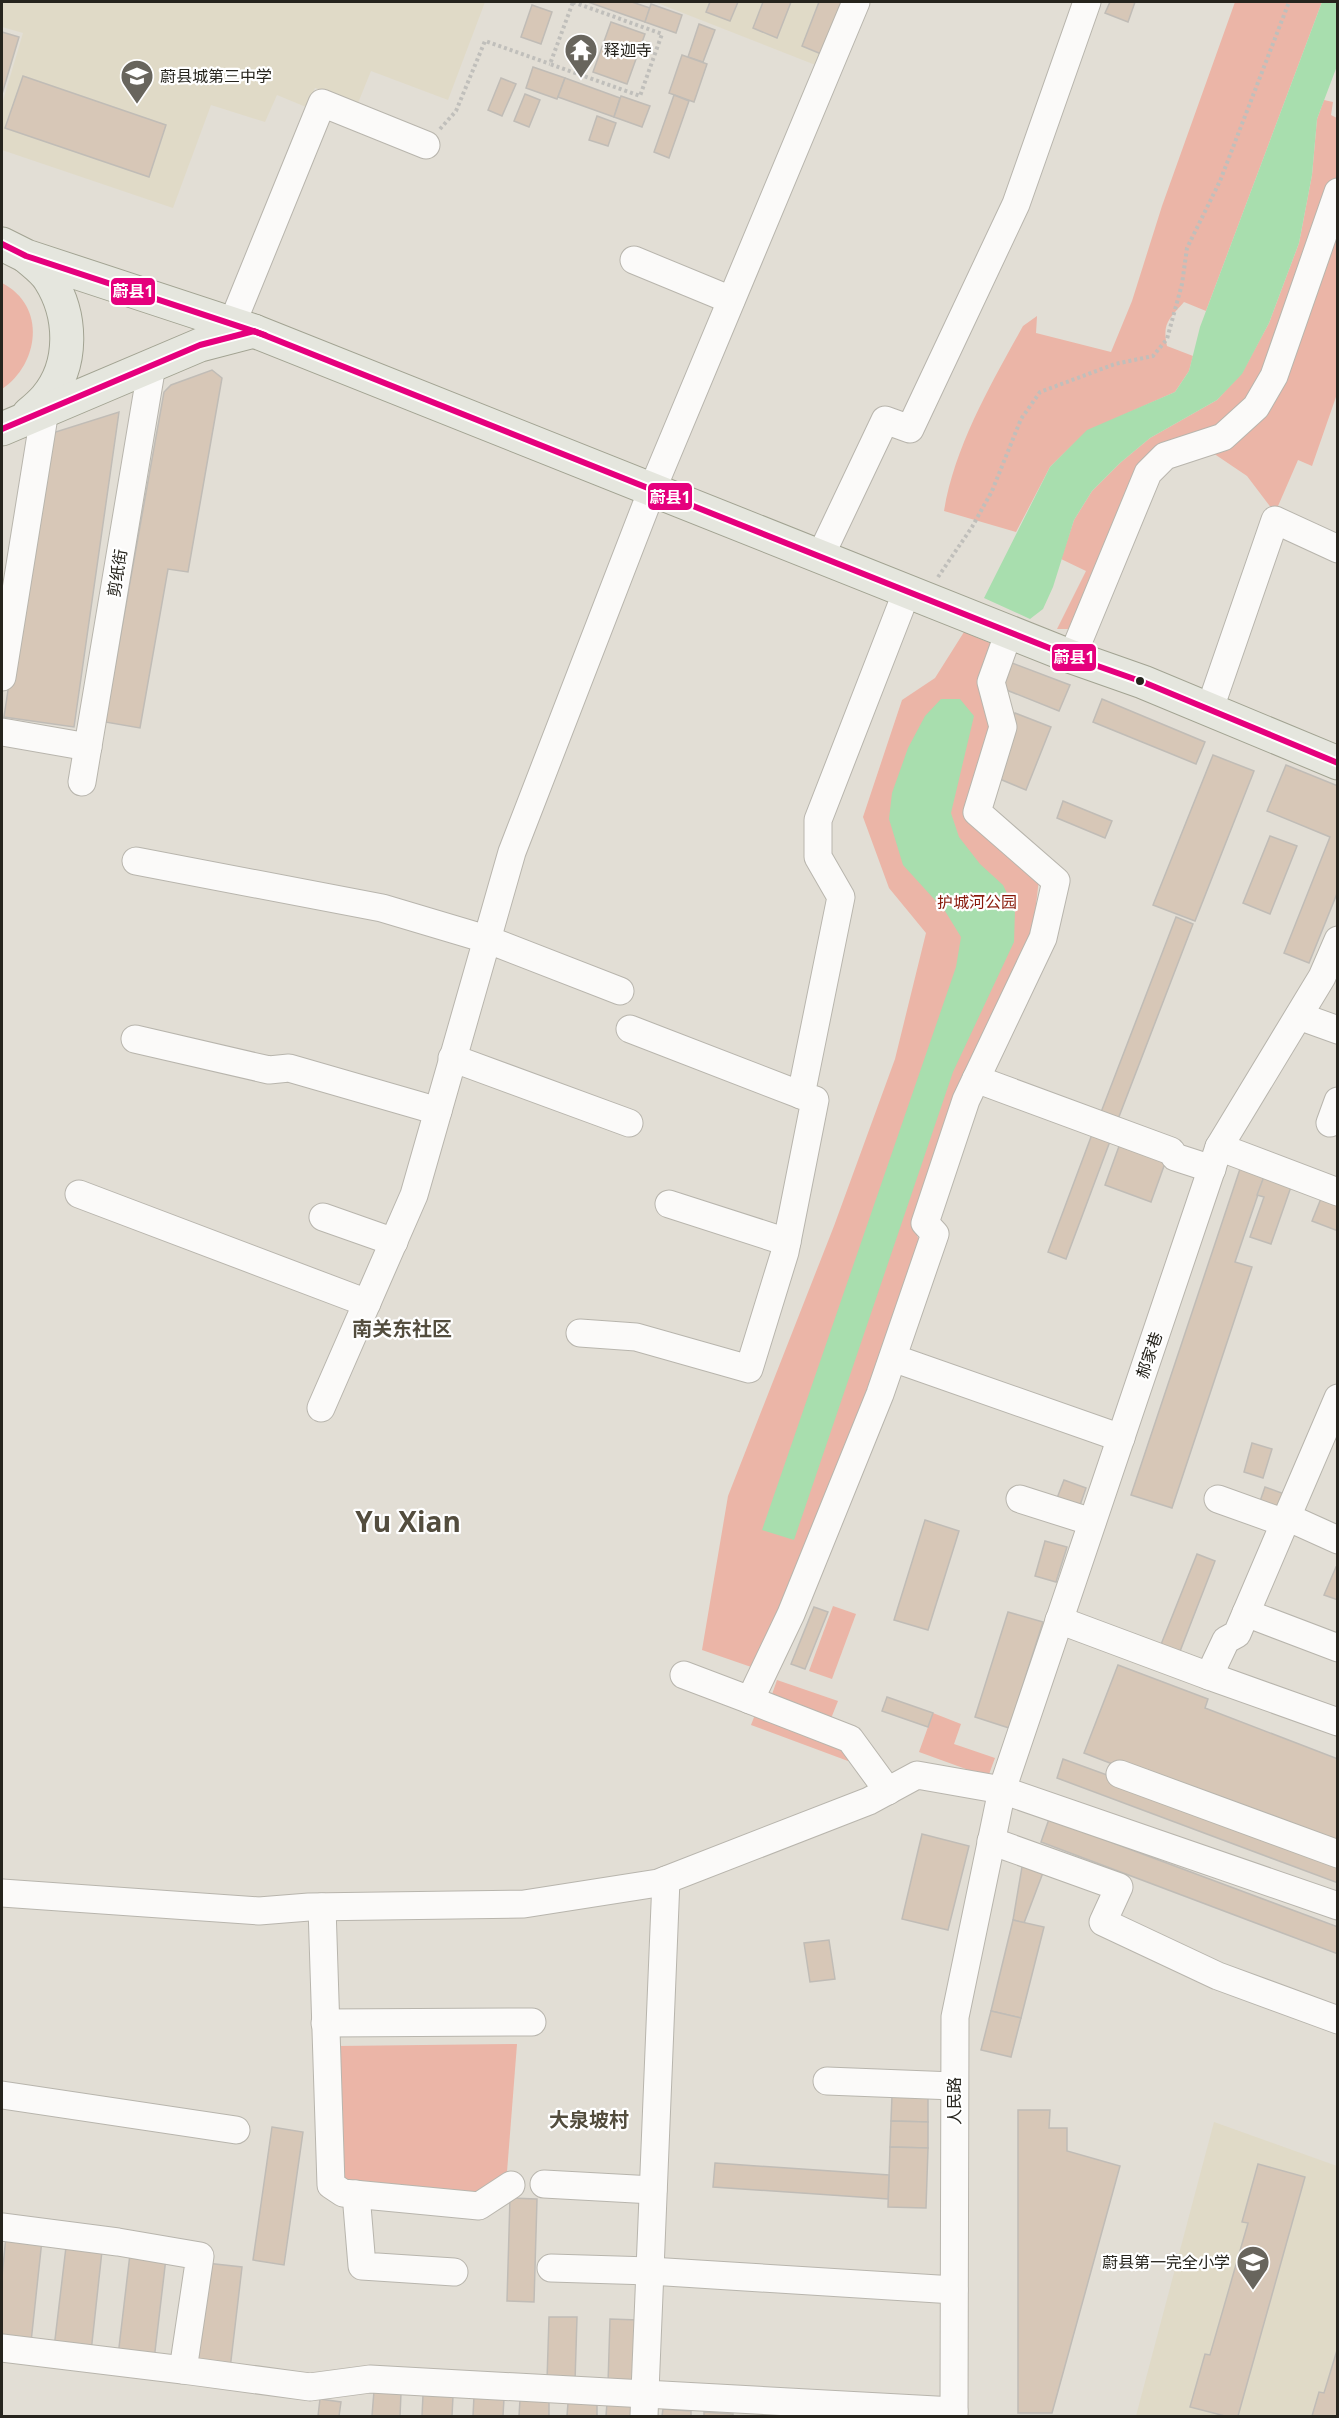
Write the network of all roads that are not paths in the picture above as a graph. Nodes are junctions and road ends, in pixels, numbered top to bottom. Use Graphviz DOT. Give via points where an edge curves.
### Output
graph roads {
  1 [pos="856,2"];
  2 [pos="1087,2"];
  3 [pos="426,145"];
  4 [pos="1338,192"];
  5 [pos="14,250"];
  6 [pos="634,260"];
  7 [pos="731,300"];
  8 [pos="243,327"];
  9 [pos="152,365"];
  10 [pos="23,419"];
  11 [pos="652,490"];
  12 [pos="1338,549"];
  13 [pos="820,556"];
  14 [pos="916,594"];
  15 [pos="1009,632"];
  16 [pos="1072,657"];
  17 [pos="2,676"];
  18 [pos="1209,711"];
  19 [pos="2,732"];
  20 [pos="88,747"];
  21 [pos="1338,763"];
  22 [pos="82,782"];
  23 [pos="136,861"];
  24 [pos="486,939"];
  25 [pos="1338,940"];
  26 [pos="620,991"];
  27 [pos="1299,1016"];
  28 [pos="630,1029"];
  29 [pos="1338,1030"];
  30 [pos="135,1039"];
  31 [pos="453,1058"];
  32 [pos="976,1079"];
  33 [pos="801,1095"];
  34 [pos="438,1111"];
  35 [pos="629,1123"];
  36 [pos="1216,1158"];
  37 [pos="1338,1192"];
  38 [pos="79,1194"];
  39 [pos="669,1204"];
  40 [pos="323,1216"];
  41 [pos="394,1242"];
  42 [pos="787,1242"];
  43 [pos="367,1303"];
  44 [pos="580,1333"];
  45 [pos="893,1358"];
  46 [pos="321,1408"];
  47 [pos="1335,1409"];
  48 [pos="1121,1438"];
  49 [pos="1327,1451"];
  50 [pos="1020,1499"];
  51 [pos="1218,1499"];
  52 [pos="1286,1520"];
  53 [pos="1092,1522"];
  54 [pos="1338,1540"];
  55 [pos="1246,1613"];
  56 [pos="1059,1620"];
  57 [pos="1338,1648"];
  58 [pos="684,1675"];
  59 [pos="1209,1676"];
  60 [pos="750,1700"];
  61 [pos="1338,1722"];
  62 [pos="1120,1774"];
  63 [pos="1002,1790"];
  64 [pos="888,1791"];
  65 [pos="991,1841"];
  66 [pos="1338,1854"];
  67 [pos="666,1880"];
  68 [pos="2,1893"];
  69 [pos="1338,1906"];
  70 [pos="322,1907"];
  71 [pos="1338,2020"];
  72 [pos="532,2022"];
  73 [pos="325,2023"];
  74 [pos="826,2081"];
  75 [pos="954,2086"];
  76 [pos="2,2095"];
  77 [pos="236,2130"];
  78 [pos="544,2184"];
  79 [pos="511,2185"];
  80 [pos="653,2190"];
  81 [pos="356,2194"];
  82 [pos="2,2227"];
  83 [pos="551,2268"];
  84 [pos="650,2271"];
  85 [pos="454,2272"];
  86 [pos="954,2290"];
  87 [pos="2,2348"];
  88 [pos="183,2370"];
  89 [pos="645,2405"];
  90 [pos="954,2414"];
  1 -- 7 [label="street"];
  2 -- 13 [label="street" via="1016,204 910,429 885,420"];
  3 -- 8 [label="street" via="322,103"];
  4 -- 16 [label="street" via="1268,387 1256,407 1223,437 1165,456 1148,473"];
  5 -- 8 [label="main road"];
  5 -- 10 [label="main road" via="49,278 63,306 68,338 62,369 47,398"];
  6 -- 7 [label="street"];
  7 -- 11 [label="street"];
  8 -- 9 [label="main road"];
  8 -- 11 [label="main road"];
  9 -- 10 [label="main road"];
  9 -- 20 [label="street, 剪纸街"];
  10 -- 17 [label="street"];
  11 -- 13 [label="main road"];
  11 -- 24 [label="street" via="512,852"];
  12 -- 18 [label="street" via="1275,520"];
  13 -- 14 [label="main road"];
  14 -- 15 [label="main road"];
  14 -- 33 [label="street" via="818,820 818,857 841,897"];
  15 -- 16 [label="main road"];
  15 -- 32 [label="street" via="991,682 1003,727 976,812 1056,881 1043,938"];
  16 -- 18 [label="main road"];
  18 -- 21 [label="main road"];
  19 -- 20 [label="street"];
  20 -- 22 [label="street, 剪纸街"];
  23 -- 24 [label="street" via="382,908"];
  24 -- 26 [label="street"];
  24 -- 31 [label="street"];
  25 -- 27 [label="street, 郝家巷"];
  27 -- 29 [label="street"];
  27 -- 36 [label="street, 郝家巷"];
  28 -- 33 [label="street"];
  30 -- 34 [label="street" via="268,1070 289,1068"];
  31 -- 34 [label="street"];
  31 -- 35 [label="street"];
  32 -- 36 [label="street" via="1171,1151 1176,1157"];
  32 -- 45 [label="street" via="925,1223 935,1234"];
  33 -- 42 [label="street" via="815,1100"];
  34 -- 41 [label="street" via="414,1196"];
  36 -- 37 [label="street"];
  36 -- 48 [label="street, 郝家巷"];
  38 -- 43 [label="street"];
  39 -- 42 [label="street"];
  40 -- 41 [label="street"];
  41 -- 43 [label="street"];
  42 -- 44 [label="street" via="749,1369 636,1337"];
  43 -- 46 [label="street"];
  45 -- 48 [label="street"];
  45 -- 60 [label="street" via="791,1614"];
  47 -- 49 [label="street"];
  48 -- 53 [label="street, 郝家巷"];
  49 -- 52 [label="street"];
  50 -- 53 [label="street"];
  51 -- 52 [label="street"];
  52 -- 54 [label="street"];
  52 -- 55 [label="street"];
  53 -- 56 [label="street, 郝家巷"];
  55 -- 57 [label="street"];
  55 -- 59 [label="street" via="1237,1634 1226,1640"];
  56 -- 59 [label="street"];
  56 -- 63 [label="street, 郝家巷"];
  58 -- 60 [label="street"];
  59 -- 61 [label="street"];
  60 -- 64 [label="street" via="850,1739"];
  62 -- 66 [label="street"];
  63 -- 64 [label="street" via="917,1775"];
  63 -- 65 [label="street, 人民路"];
  63 -- 69 [label="street"];
  64 -- 67 [label="street"];
  65 -- 71 [label="street" via="1119,1887 1103,1922 1218,1976"];
  65 -- 75 [label="street, 人民路" via="955,2017"];
  67 -- 70 [label="street" via="524,1904"];
  67 -- 80 [label="street"];
  68 -- 70 [label="street" via="259,1911"];
  70 -- 73 [label="street"];
  72 -- 73 [label="street"];
  73 -- 81 [label="street" via="331,2185 343,2193"];
  74 -- 75 [label="street"];
  75 -- 86 [label="street, 人民路"];
  76 -- 77 [label="street"];
  78 -- 80 [label="street"];
  79 -- 81 [label="street" via="479,2206"];
  80 -- 84 [label="street"];
  81 -- 85 [label="street" via="362,2266"];
  82 -- 88 [label="street" via="200,2256"];
  83 -- 84 [label="street"];
  84 -- 86 [label="street"];
  84 -- 89 [label="street"];
  86 -- 90 [label="street, 人民路"];
  87 -- 88 [label="street"];
  88 -- 89 [label="street" via="310,2387 370,2379"];
  89 -- 90 [label="street"];
}
